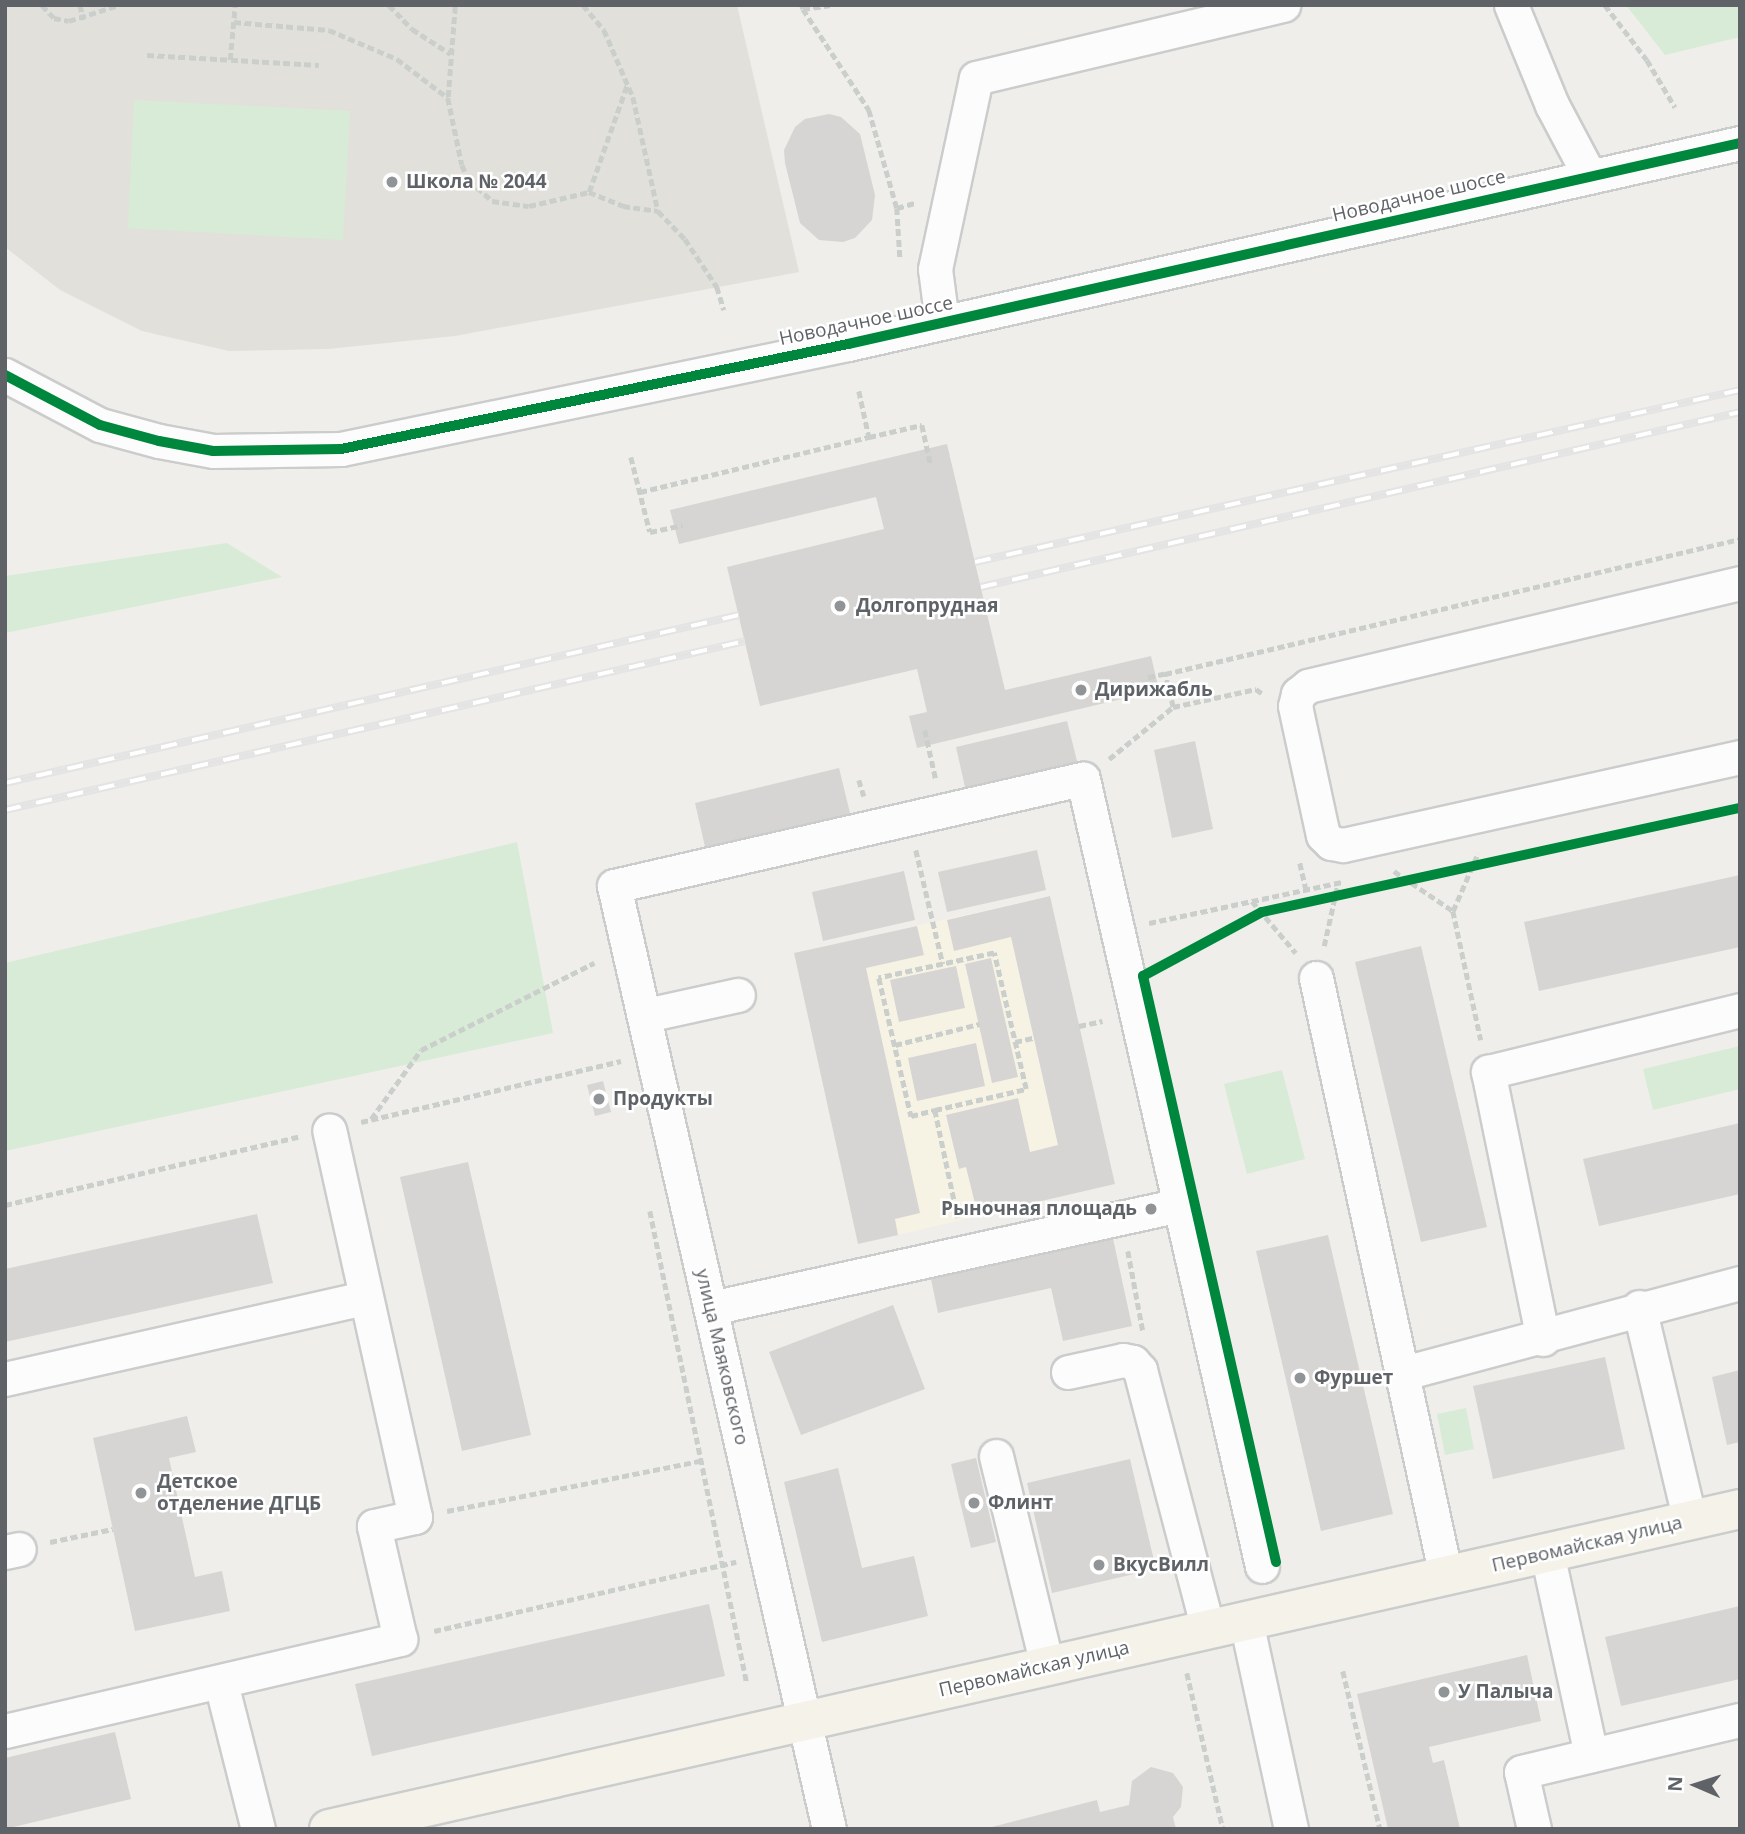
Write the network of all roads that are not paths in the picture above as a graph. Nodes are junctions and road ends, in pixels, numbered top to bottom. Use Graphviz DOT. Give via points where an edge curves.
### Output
graph roads {
  1 [pos="1283,5"];
  2 [pos="1511,5"];
  3 [pos="1740,143"];
  4 [pos="1589,176"];
  5 [pos="942,322"];
  6 [pos="5,375"];
  7 [pos="1740,583"];
  8 [pos="1740,757"];
  9 [pos="1316,978"];
  10 [pos="738,995"];
  11 [pos="1740,1010"];
  12 [pos="646,1015"];
  13 [pos="329,1129"];
  14 [pos="1180,1205"];
  15 [pos="1740,1283"];
  16 [pos="365,1298"];
  17 [pos="1639,1307"];
  18 [pos="711,1308"];
  19 [pos="1543,1339"];
  20 [pos="1068,1372"];
  21 [pos="1404,1373"];
  22 [pos="5,1379"];
  23 [pos="996,1456"];
  24 [pos="1740,1510"];
  25 [pos="1690,1521"];
  26 [pos="1547,1553"];
  27 [pos="1262,1566"];
  28 [pos="1446,1576"];
  29 [pos="1246,1621"];
  30 [pos="1208,1630"];
  31 [pos="1047,1666"];
  32 [pos="221,1683"];
  33 [pos="1740,1720"];
  34 [pos="804,1721"];
  35 [pos="5,1731"];
  36 [pos="1591,1755"];
  37 [pos="258,1829"];
  38 [pos="329,1829"];
  39 [pos="829,1829"];
  40 [pos="1292,1829"];
  41 [pos="1535,1829"];
  1 -- 5 [label="street" via="976,78 935,269"];
  2 -- 4 [label="street" via="1552,105"];
  3 -- 4 [label="street, Новодачное шоссе"];
  4 -- 5 [label="street, Новодачное шоссе"];
  5 -- 6 [label="street, Новодачное шоссе" via="402,438 341,449 275,453 214,451 100,425"];
  7 -- 8 [label="street" via="1308,686 1298,694 1295,706 1323,835 1331,843 1343,845"];
  9 -- 21 [label="street"];
  10 -- 12 [label="street"];
  11 -- 19 [label="street" via="1488,1072"];
  12 -- 14 [label="street, улица Маяковского" via="614,886 1083,779"];
  12 -- 18 [label="street, улица Маяковского"];
  13 -- 16 [label="street"];
  14 -- 18 [label="street"];
  14 -- 27 [label="street"];
  15 -- 17 [label="street"];
  16 -- 22 [label="street"];
  16 -- 32 [label="street" via="415,1517 374,1526 400,1639"];
  17 -- 19 [label="street"];
  17 -- 25 [label="street"];
  18 -- 34 [label="street, улица Маяковского"];
  19 -- 21 [label="street"];
  20 -- 30 [label="street" via="1123,1360 1140,1370"];
  21 -- 28 [label="street"];
  23 -- 31 [label="street"];
  24 -- 25 [label="main road, Первомайская улица"];
  25 -- 26 [label="main road, Первомайская улица"];
  26 -- 28 [label="main road, Первомайская улица"];
  26 -- 36 [label="street"];
  28 -- 29 [label="main road, Первомайская улица"];
  29 -- 30 [label="main road, Первомайская улица"];
  29 -- 40 [label="street"];
  30 -- 31 [label="main road, Первомайская улица"];
  31 -- 34 [label="main road, Первомайская улица"];
  32 -- 35 [label="street"];
  32 -- 37 [label="street"];
  33 -- 36 [label="street"];
  34 -- 38 [label="main road, Первомайская улица"];
  34 -- 39 [label="street, улица Маяковского"];
  36 -- 41 [label="street" via="1521,1772"];
}
